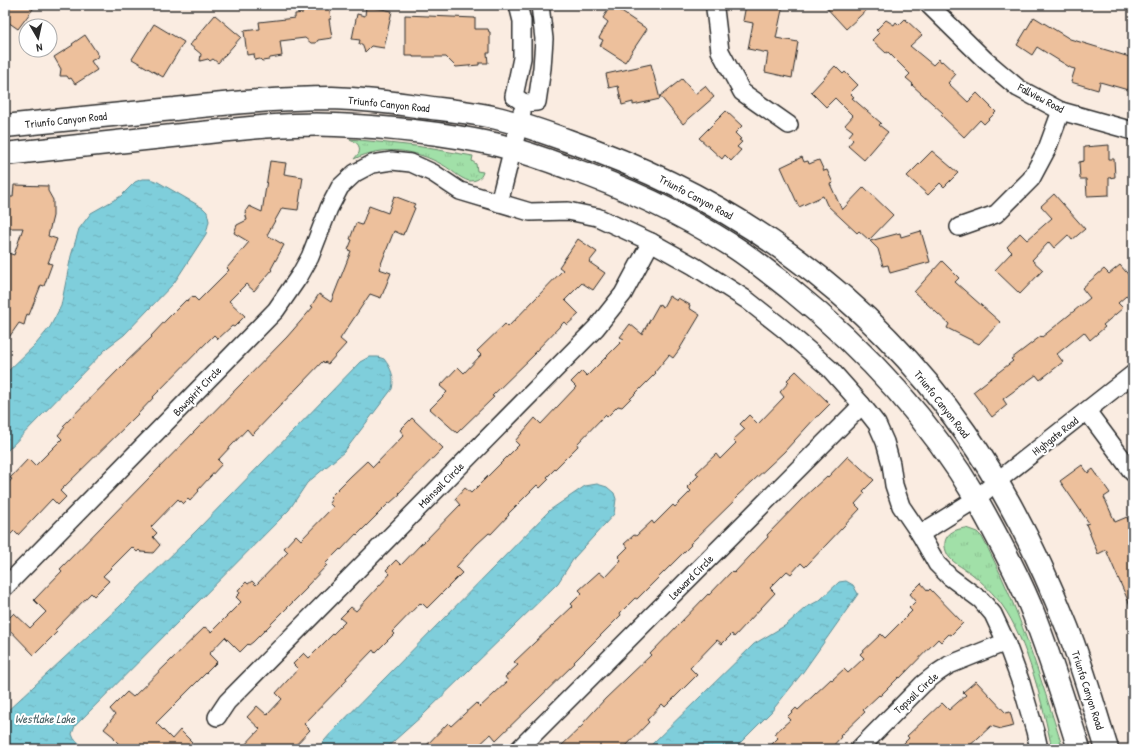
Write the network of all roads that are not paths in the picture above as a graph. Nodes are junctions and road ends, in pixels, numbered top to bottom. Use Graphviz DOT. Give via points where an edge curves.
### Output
graph roads {
  1 [pos="518,5"];
  2 [pos="540,5"];
  3 [pos="716,5"];
  4 [pos="930,5"];
  5 [pos="524,103"];
  6 [pos="1061,111"];
  7 [pos="518,124"];
  8 [pos="789,125"];
  9 [pos="5,126"];
  10 [pos="1133,131"];
  11 [pos="513,149"];
  12 [pos="5,154"];
  13 [pos="499,203"];
  14 [pos="959,227"];
  15 [pos="651,242"];
  16 [pos="1133,374"];
  17 [pos="862,405"];
  18 [pos="1087,411"];
  19 [pos="1133,473"];
  20 [pos="996,482"];
  21 [pos="976,499"];
  22 [pos="920,534"];
  23 [pos="5,587"];
  24 [pos="1006,642"];
  25 [pos="217,717"];
  26 [pos="519,749"];
  27 [pos="859,749"];
  28 [pos="1039,749"];
  29 [pos="1079,749"];
  30 [pos="1107,749"];
  1 -- 5 [label="street" via="522,21 522,58 514,96"];
  2 -- 5 [label="street" via="544,39 537,102"];
  3 -- 8 [label="street" via="720,51 742,92"];
  4 -- 6 [label="street, Fallview Road" via="985,60 1018,88"];
  5 -- 7 [label="street"];
  6 -- 10 [label="street, Fallview Road"];
  6 -- 14 [label="street" via="1047,149 1031,179 996,214"];
  7 -- 9 [label="street, Triunfo Canyon Road" via="450,110 332,98 252,101"];
  7 -- 11 [label="street"];
  7 -- 20 [label="street, Triunfo Canyon Road" via="604,152 697,195 792,255 871,322 920,374 966,433"];
  11 -- 12 [label="street" via="438,134 332,125 272,126"];
  11 -- 13 [label="street"];
  11 -- 21 [label="street" via="597,177 645,198 736,248 772,275 814,308 877,368 936,440"];
  13 -- 15 [label="street" via="530,212 568,211 597,217"];
  13 -- 23 [label="street, Bowspirit Circle" via="460,191 433,173 411,163 372,164 355,173 340,186 310,257 276,310"];
  15 -- 17 [label="street" via="747,300 830,369"];
  15 -- 25 [label="street, Mainsail Circle" via="623,294 596,328 227,702"];
  16 -- 18 [label="street, Highgate Road"];
  17 -- 22 [label="street" via="885,442 901,506"];
  17 -- 26 [label="street, Leeward Circle"];
  18 -- 19 [label="street"];
  18 -- 20 [label="street, Highgate Road"];
  20 -- 21 [label="street, Highgate Road"];
  20 -- 30 [label="street, Triunfo Canyon Road" via="1028,539 1068,629"];
  21 -- 22 [label="street"];
  21 -- 29 [label="street" via="1008,557 1028,601"];
  22 -- 24 [label="street" via="937,564 981,600 993,614"];
  24 -- 27 [label="street, Topsail Circle" via="949,665 937,673"];
  24 -- 28 [label="street" via="1021,683"];
}
